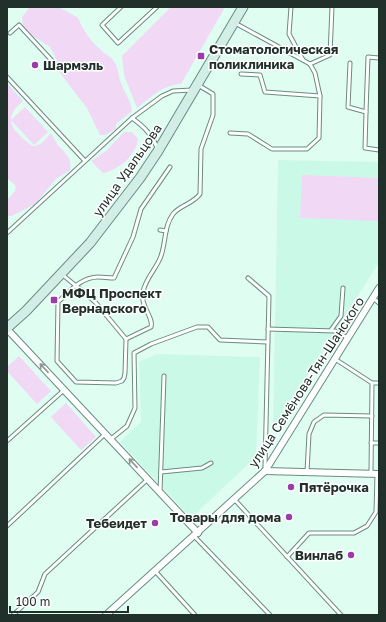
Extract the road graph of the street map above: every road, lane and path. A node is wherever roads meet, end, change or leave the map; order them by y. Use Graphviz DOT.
graph roads {
  1 [pos="122,7"];
  2 [pos="157,7"];
  3 [pos="243,7"];
  4 [pos="291,7"];
  5 [pos="332,7"];
  6 [pos="234,22"];
  7 [pos="10,33"];
  8 [pos="379,58"];
  9 [pos="303,61"];
  10 [pos="350,63"];
  11 [pos="310,64"];
  12 [pos="56,65"];
  13 [pos="242,74"];
  14 [pos="7,77"];
  15 [pos="195,87"];
  16 [pos="320,96"];
  17 [pos="366,112"];
  18 [pos="132,118"];
  19 [pos="230,133"];
  20 [pos="379,150"];
  21 [pos="158,151"];
  22 [pos="85,161"];
  23 [pos="170,167"];
  24 [pos="135,228"];
  25 [pos="142,229"];
  26 [pos="160,230"];
  27 [pos="166,231"];
  28 [pos="7,232"];
  29 [pos="61,273"];
  30 [pos="248,278"];
  31 [pos="75,286"];
  32 [pos="343,288"];
  33 [pos="379,288"];
  34 [pos="373,298"];
  35 [pos="379,303"];
  36 [pos="268,328"];
  37 [pos="7,329"];
  38 [pos="331,330"];
  39 [pos="348,338"];
  40 [pos="126,339"];
  41 [pos="268,342"];
  42 [pos="335,359"];
  43 [pos="164,376"];
  44 [pos="372,383"];
  45 [pos="379,383"];
  46 [pos="64,390"];
  47 [pos="372,416"];
  48 [pos="106,434"];
  49 [pos="111,440"];
  50 [pos="7,441"];
  51 [pos="371,443"];
  52 [pos="379,444"];
  53 [pos="211,462"];
  54 [pos="265,471"];
  55 [pos="161,472"];
  56 [pos="307,472"];
  57 [pos="376,474"];
  58 [pos="148,479"];
  59 [pos="160,492"];
  60 [pos="234,499"];
  61 [pos="7,526"];
  62 [pos="196,534"];
  63 [pos="287,556"];
  64 [pos="155,571"];
  65 [pos="109,614"];
  66 [pos="13,615"];
  67 [pos="195,615"];
  68 [pos="270,615"];
  69 [pos="341,615"];
  1 -- 2 [label="lane"];
  3 -- 6 [label="street, улица Удальцова"];
  4 -- 9 [label="lane"];
  5 -- 11 [label="lane"];
  6 -- 9 [label="lane"];
  6 -- 15 [label="street, улица Удальцова"];
  7 -- 12 [label="lane"];
  8 -- 17 [label="lane"];
  9 -- 11 [label="lane"];
  10 -- 17 [label="lane"];
  11 -- 16 [label="lane"];
  13 -- 16 [label="lane"];
  14 -- 22 [label="lane"];
  15 -- 18 [label="lane"];
  15 -- 21 [label="street, улица Удальцова"];
  15 -- 27 [label="lane"];
  16 -- 19 [label="lane"];
  17 -- 20 [label="lane"];
  18 -- 21 [label="lane"];
  18 -- 22 [label="lane"];
  21 -- 29 [label="street, улица Удальцова"];
  22 -- 28 [label="lane"];
  23 -- 24 [label="lane"];
  24 -- 25 [label="lane"];
  24 -- 31 [label="lane"];
  26 -- 27 [label="lane"];
  27 -- 40 [label="lane"];
  29 -- 31 [label="lane"];
  29 -- 37 [label="street, улица Удальцова"];
  30 -- 36 [label="lane"];
  31 -- 40 [label="lane"];
  31 -- 40 [label="lane"];
  32 -- 38 [label="lane"];
  33 -- 34 [label="street, улица Семёнова-Тян-Шанского"];
  34 -- 35 [label="lane"];
  34 -- 39 [label="street, улица Семёнова-Тян-Шанского"];
  36 -- 38 [label="lane"];
  36 -- 41 [label="lane"];
  46 -- 37 [label="street, one-way"];
  38 -- 39 [label="lane"];
  39 -- 42 [label="street, улица Семёнова-Тян-Шанского"];
  41 -- 49 [label="lane"];
  41 -- 54 [label="lane"];
  42 -- 44 [label="lane"];
  42 -- 54 [label="street, улица Семёнова-Тян-Шанского"];
  43 -- 55 [label="lane"];
  44 -- 45 [label="lane"];
  44 -- 47 [label="lane"];
  46 -- 48 [label="street"];
  46 -- 50 [label="lane"];
  47 -- 51 [label="lane"];
  47 -- 56 [label="lane"];
  48 -- 49 [label="street"];
  48 -- 61 [label="lane"];
  58 -- 49 [label="street, one-way"];
  51 -- 52 [label="lane"];
  51 -- 57 [label="lane"];
  53 -- 55 [label="lane"];
  54 -- 56 [label="street"];
  54 -- 60 [label="street, улица Семёнова-Тян-Шанского"];
  55 -- 59 [label="lane"];
  56 -- 57 [label="street"];
  57 -- 63 [label="lane"];
  58 -- 59 [label="street"];
  58 -- 66 [label="lane"];
  59 -- 62 [label="street"];
  60 -- 62 [label="street, улица Семёнова-Тян-Шанского"];
  60 -- 63 [label="lane"];
  62 -- 64 [label="street, улица Семёнова-Тян-Шанского"];
  62 -- 68 [label="lane"];
  63 -- 69 [label="lane"];
  64 -- 65 [label="street, улица Семёнова-Тян-Шанского"];
  64 -- 67 [label="lane"];
}
